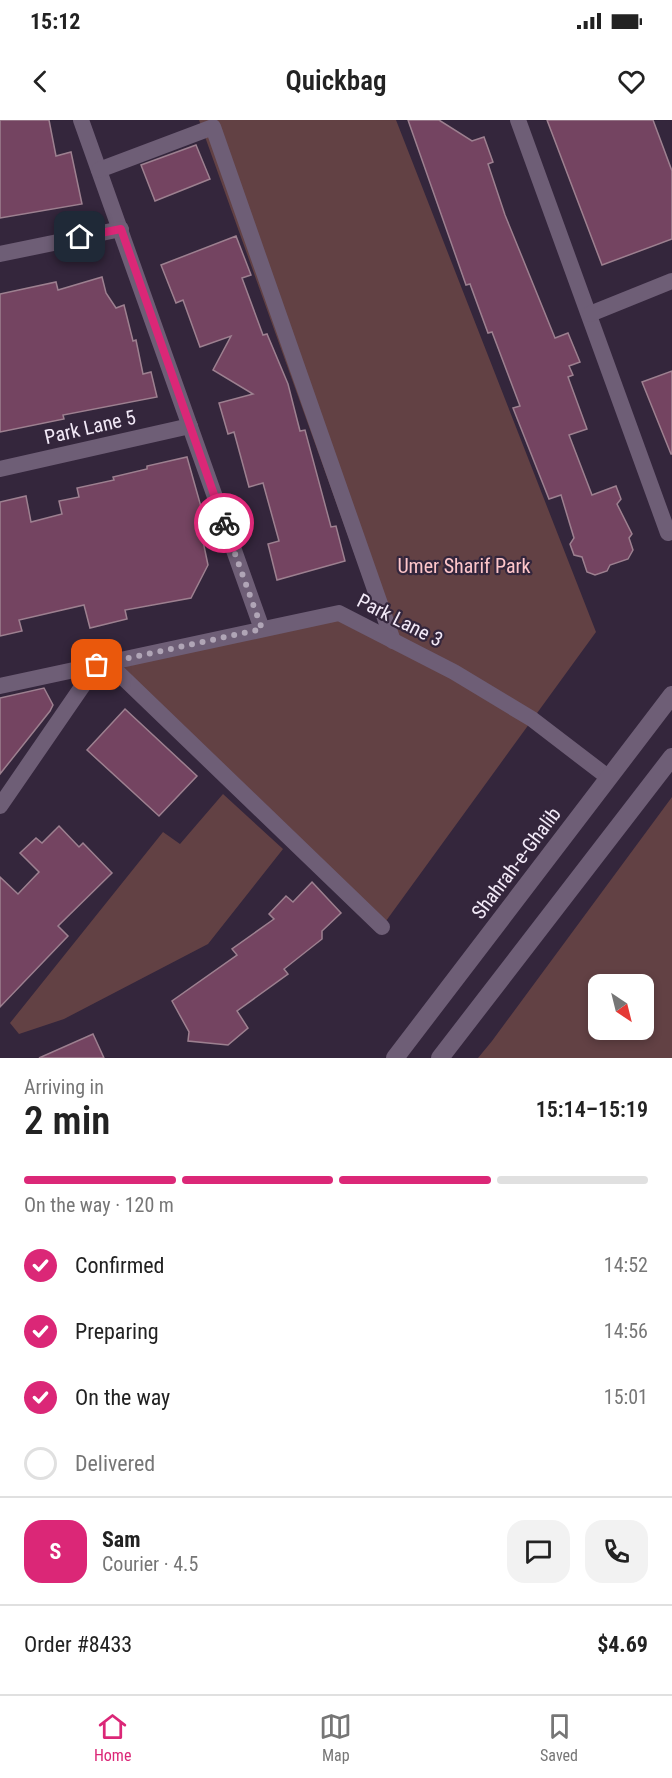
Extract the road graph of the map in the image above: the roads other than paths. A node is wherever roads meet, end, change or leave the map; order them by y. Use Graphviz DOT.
graph roads {
  1 [pos="81,120"];
  2 [pos="518,120"];
  3 [pos="99,170"];
  4 [pos="121,229"];
  5 [pos="0,254"];
  6 [pos="672,281"];
  7 [pos="590,314"];
  8 [pos="190,426"];
  9 [pos="0,469"];
  10 [pos="668,533"];
  11 [pos="262,629"];
  12 [pos="393,641"];
  13 [pos="103,664"];
  14 [pos="0,686"];
  15 [pos="672,695"];
  16 [pos="672,757"];
  17 [pos="609,778"];
  18 [pos="0,806"];
  19 [pos="382,927"];
  20 [pos="395,1058"];
  21 [pos="440,1058"];
  1 -- 3 [label="street"];
  2 -- 7 [label="street"];
  3 -- 4 [label="street"];
  3 -- 12 [label="street"];
  4 -- 5 [label="street"];
  4 -- 8 [label="street"];
  6 -- 7 [label="street"];
  7 -- 10 [label="street"];
  8 -- 9 [label="street, Park Lane 5"];
  8 -- 11 [label="street"];
  11 -- 12 [label="street, Park Lane 3"];
  11 -- 13 [label="street, Park Lane 3"];
  12 -- 17 [label="street, Park Lane 3"];
  13 -- 14 [label="street, Park Lane 3"];
  13 -- 18 [label="street"];
  13 -- 19 [label="street"];
  15 -- 17 [label="main road, Shahrah-e-Ghalib"];
  16 -- 21 [label="main road"];
  17 -- 20 [label="main road, Shahrah-e-Ghalib"];
}
